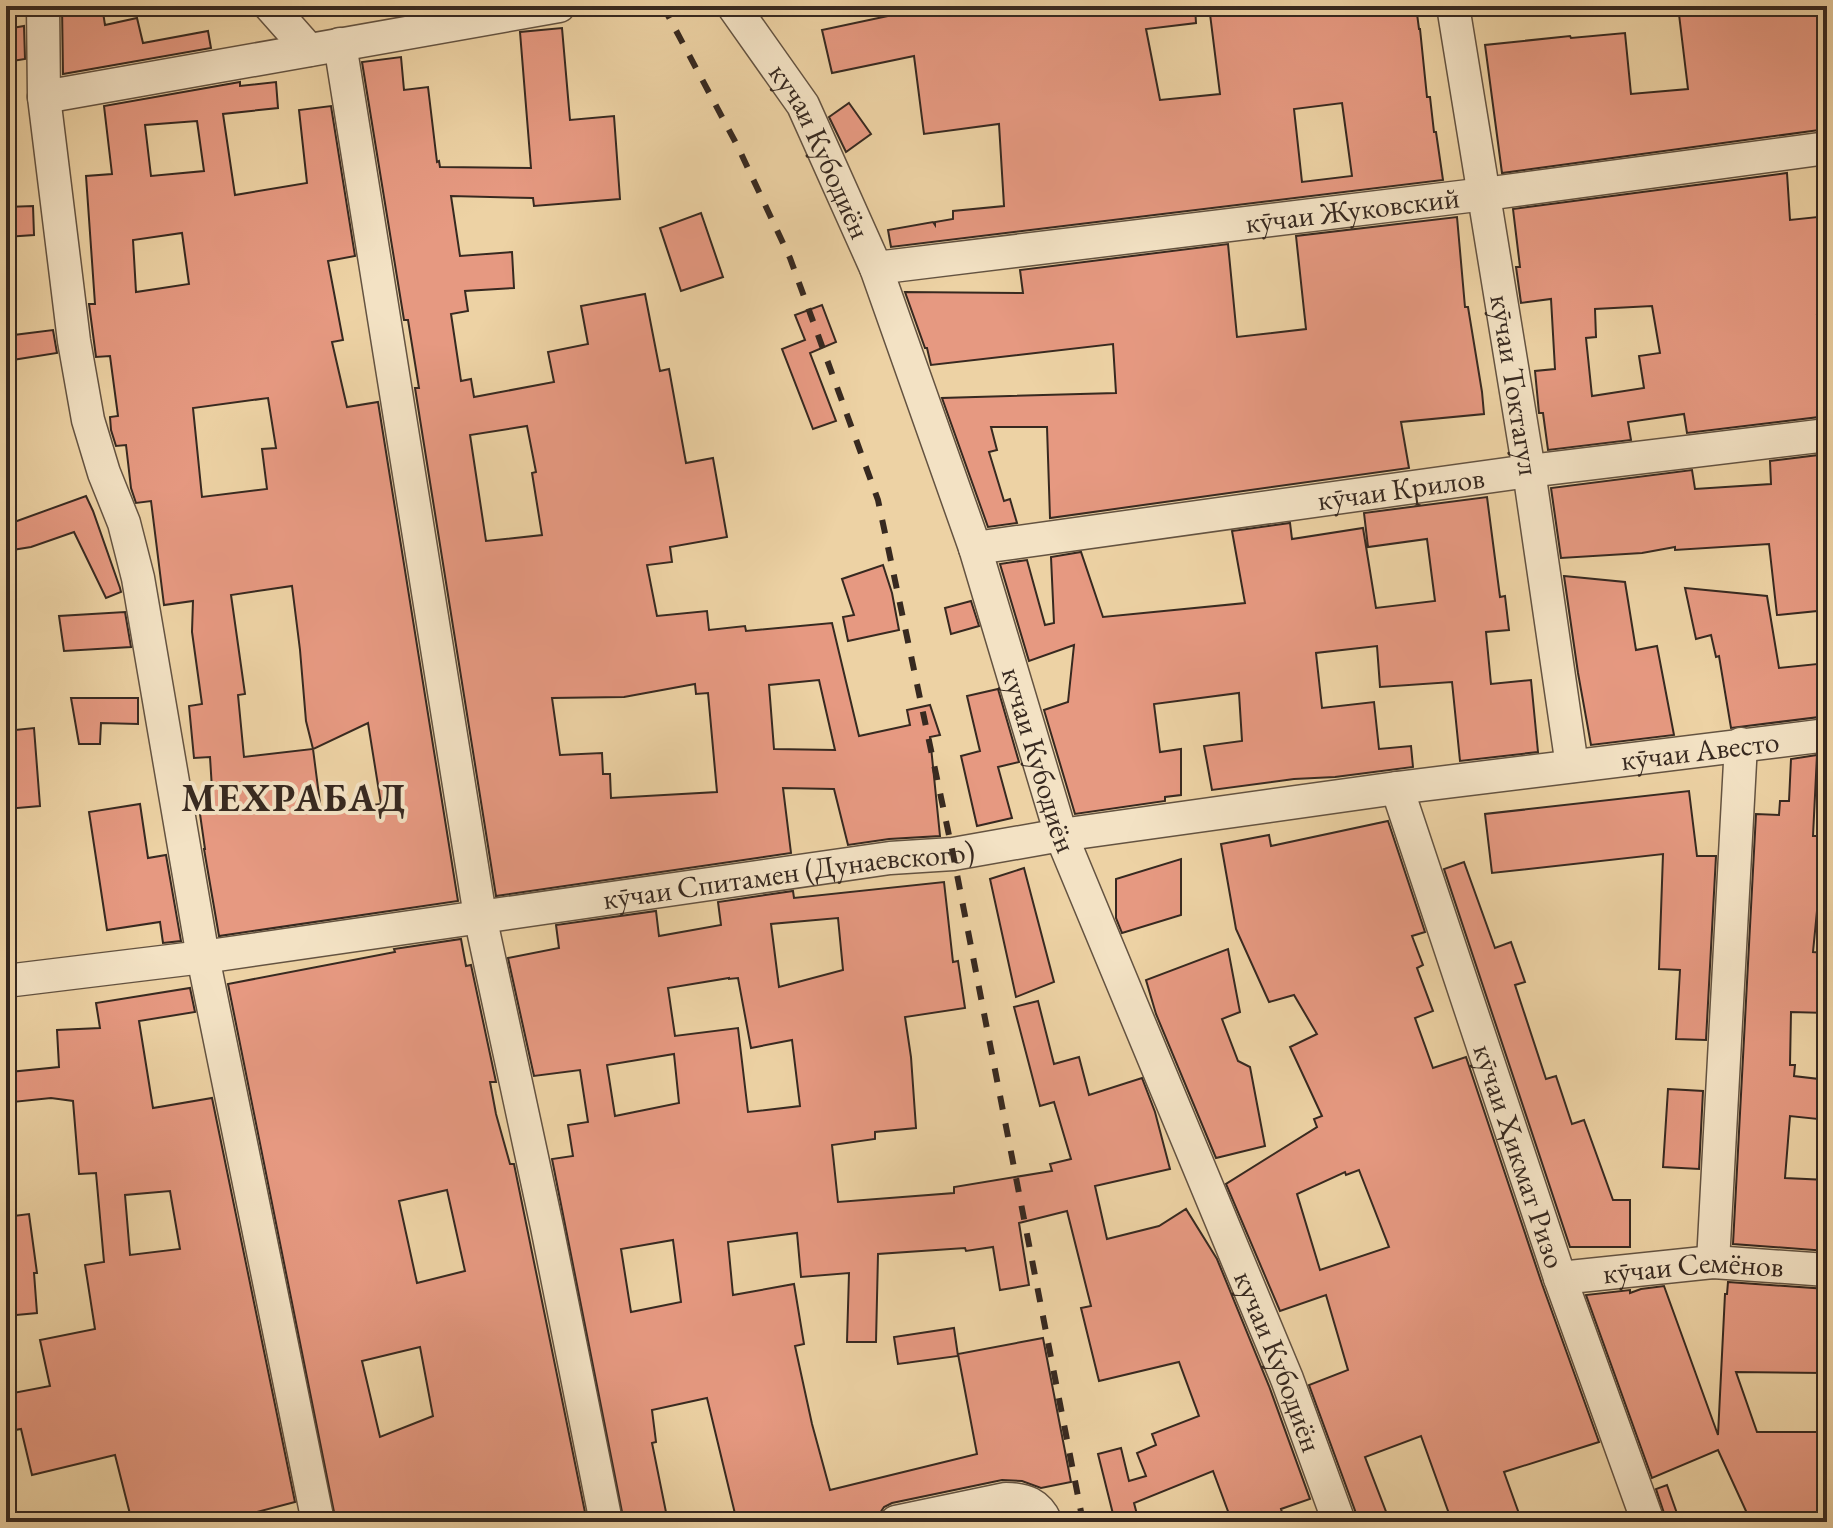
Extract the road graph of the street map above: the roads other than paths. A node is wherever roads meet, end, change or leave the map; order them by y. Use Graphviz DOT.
graph roads {
  1 [pos="43,6"];
  2 [pos="270,6"];
  3 [pos="559,6"];
  4 [pos="733,6"];
  5 [pos="1453,6"];
  6 [pos="324,47"];
  7 [pos="44,97"];
  8 [pos="1827,148"];
  9 [pos="1485,194"];
  10 [pos="876,268"];
  11 [pos="1827,435"];
  12 [pos="1529,471"];
  13 [pos="975,548"];
  14 [pos="1827,735"];
  15 [pos="1741,744"];
  16 [pos="1572,766"];
  17 [pos="1397,788"];
  18 [pos="1061,835"];
  19 [pos="480,916"];
  20 [pos="203,957"];
  21 [pos="6,981"];
  22 [pos="1713,1262"];
  23 [pos="1827,1270"];
  24 [pos="1560,1278"];
  25 [pos="318,1522"];
  26 [pos="606,1522"];
  27 [pos="896,1522"];
  28 [pos="1046,1522"];
  29 [pos="1339,1522"];
  30 [pos="1648,1522"];
  1 -- 7 [label="street"];
  2 -- 6 [label="street"];
  3 -- 6 [label="street"];
  4 -- 10 [label="street, кучаи Кубодиён"];
  5 -- 9 [label="street, кӯчаи Токтагул"];
  6 -- 7 [label="street"];
  6 -- 19 [label="street"];
  7 -- 20 [label="street"];
  8 -- 9 [label="street, кӯчаи Жуковский"];
  9 -- 10 [label="street, кӯчаи Жуковский"];
  9 -- 12 [label="street, кӯчаи Токтагул"];
  10 -- 13 [label="street, кучаи Кубодиён"];
  11 -- 12 [label="street, кӯчаи Крилов"];
  12 -- 13 [label="street, кӯчаи Крилов"];
  12 -- 16 [label="street, кӯчаи Токтагул"];
  13 -- 18 [label="street, кучаи Кубодиён"];
  14 -- 15 [label="street, кӯчаи Авесто"];
  15 -- 16 [label="street, кӯчаи Авесто"];
  15 -- 22 [label="street"];
  16 -- 17 [label="street, кӯчаи Спитамен (Дунаевского)"];
  17 -- 18 [label="street, кӯчаи Спитамен (Дунаевского)"];
  17 -- 24 [label="street, кӯчаи Ҳикмат Ризо"];
  18 -- 19 [label="street, кӯчаи Спитамен (Дунаевского)"];
  18 -- 29 [label="street, кучаи Кубодиён"];
  19 -- 20 [label="street, кӯчаи Спитамен (Дунаевского)"];
  19 -- 26 [label="street"];
  20 -- 21 [label="street, кӯчаи Спитамен (Дунаевского)"];
  20 -- 25 [label="street"];
  22 -- 23 [label="street, кӯчаи Семёнов"];
  22 -- 24 [label="street, кӯчаи Семёнов"];
  24 -- 30 [label="street, кӯчаи Ҳикмат Ризо"];
  27 -- 28 [label="street"];
}
